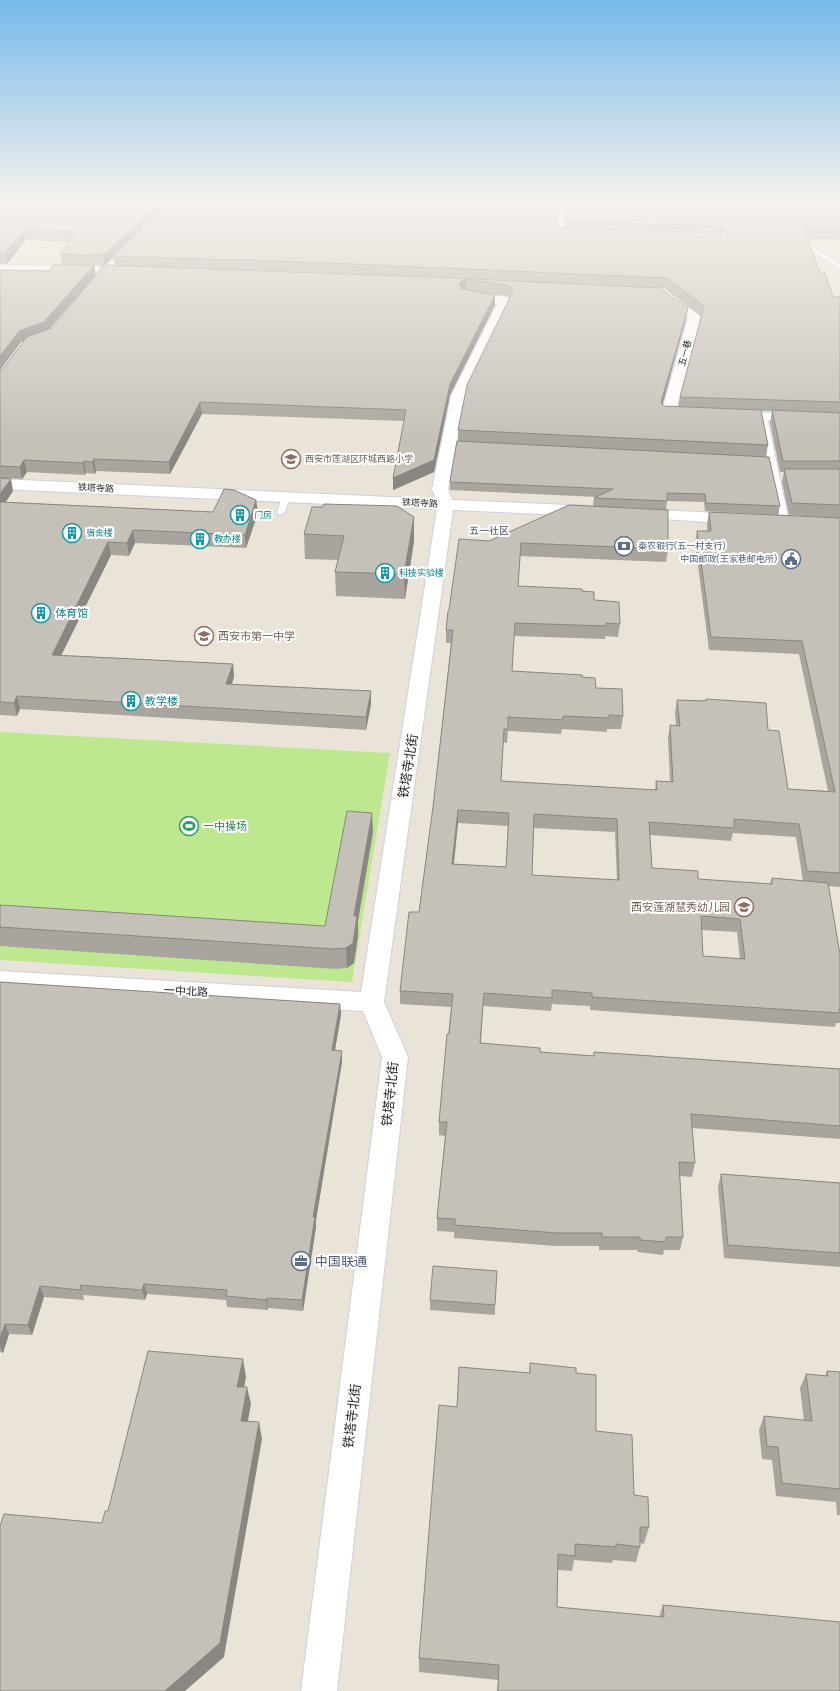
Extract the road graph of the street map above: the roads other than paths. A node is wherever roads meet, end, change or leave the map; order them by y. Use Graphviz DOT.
graph roads {
  1 [pos="471,284"];
  2 [pos="653,292"];
  3 [pos="700,415"];
  4 [pos="724,416"];
  5 [pos="763,417"];
  6 [pos="840,419"];
  7 [pos="0,484"];
  8 [pos="446,504"];
  9 [pos="778,521"];
  10 [pos="0,980"];
  11 [pos="372,1002"];
  12 [pos="319,1691"];
  1 -- 8 [label="street"];
  2 -- 3 [label="street, 五一巷"];
  4 -- 5 [label="street"];
  5 -- 6 [label="street"];
  5 -- 9 [label="lane"];
  7 -- 8 [label="street, 铁塔寺路"];
  8 -- 9 [label="street, 铁塔寺路"];
  8 -- 11 [label="street, 铁塔寺北街"];
  10 -- 11 [label="street, 一中北路"];
  11 -- 12 [label="street, 铁塔寺北街"];
}
